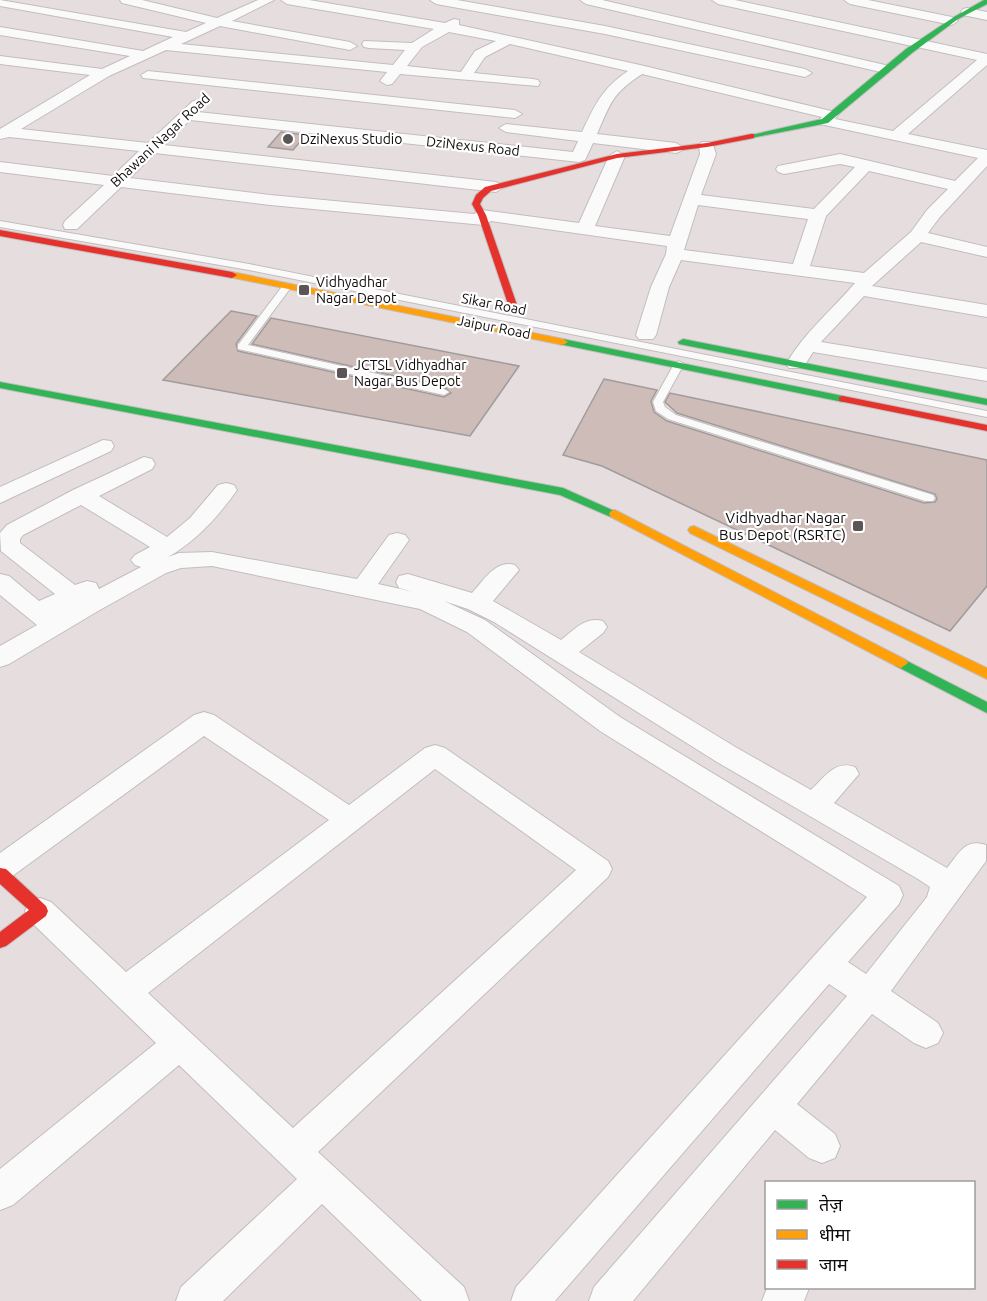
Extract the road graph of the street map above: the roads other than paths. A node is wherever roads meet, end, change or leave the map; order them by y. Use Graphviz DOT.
graph roads {
  1 [pos="126,0"];
  2 [pos="243,0"];
  3 [pos="287,0"];
  4 [pos="436,0"];
  5 [pos="497,0"];
  6 [pos="586,0"];
  7 [pos="652,0"];
  8 [pos="718,0"];
  9 [pos="850,0"];
  10 [pos="987,1"];
  11 [pos="0,2"];
  12 [pos="264,2"];
  13 [pos="483,8"];
  14 [pos="635,10"];
  15 [pos="967,12"];
  16 [pos="987,16"];
  17 [pos="952,21"];
  18 [pos="218,22"];
  19 [pos="447,27"];
  20 [pos="605,30"];
  21 [pos="0,31"];
  22 [pos="187,36"];
  23 [pos="508,40"];
  24 [pos="920,43"];
  25 [pos="369,44"];
  26 [pos="165,46"];
  27 [pos="350,46"];
  28 [pos="416,47"];
  29 [pos="568,53"];
  30 [pos="146,55"];
  31 [pos="248,56"];
  32 [pos="987,58"];
  33 [pos="0,60"];
  34 [pos="640,69"];
  35 [pos="885,69"];
  36 [pos="396,70"];
  37 [pos="104,73"];
  38 [pos="148,75"];
  39 [pos="464,77"];
  40 [pos="220,83"];
  41 [pos="524,99"];
  42 [pos="371,100"];
  43 [pos="772,102"];
  44 [pos="188,115"];
  45 [pos="828,118"];
  46 [pos="506,128"];
  47 [pos="343,132"];
  48 [pos="3,134"];
  49 [pos="588,137"];
  50 [pos="895,137"];
  51 [pos="707,145"];
  52 [pos="150,148"];
  53 [pos="494,148"];
  54 [pos="676,148"];
  55 [pos="617,156"];
  56 [pos="987,156"];
  57 [pos="578,162"];
  58 [pos="866,165"];
  59 [pos="316,166"];
  60 [pos="0,167"];
  61 [pos="784,169"];
  62 [pos="116,181"];
  63 [pos="496,187"];
  64 [pos="959,187"];
  65 [pos="692,199"];
  66 [pos="0,215"];
  67 [pos="818,215"];
  68 [pos="483,218"];
  69 [pos="0,224"];
  70 [pos="71,225"];
  71 [pos="585,228"];
  72 [pos="0,233"];
  73 [pos="917,236"];
  74 [pos="675,248"];
  75 [pos="987,252"];
  76 [pos="800,270"];
  77 [pos="864,284"];
  78 [pos="287,286"];
  79 [pos="513,308"];
  80 [pos="987,311"];
  81 [pos="646,335"];
  82 [pos="807,345"];
  83 [pos="679,364"];
  84 [pos="796,364"];
  85 [pos="987,375"];
  86 [pos="0,385"];
  87 [pos="444,392"];
  88 [pos="987,402"];
  89 [pos="987,414"];
  90 [pos="987,428"];
  91 [pos="103,446"];
  92 [pos="144,464"];
  93 [pos="226,490"];
  94 [pos="81,495"];
  95 [pos="0,496"];
  96 [pos="929,498"];
  97 [pos="687,527"];
  98 [pos="397,540"];
  99 [pos="168,548"];
  100 [pos="293,556"];
  101 [pos="507,570"];
  102 [pos="368,580"];
  103 [pos="0,582"];
  104 [pos="73,596"];
  105 [pos="477,603"];
  106 [pos="45,619"];
  107 [pos="594,627"];
  108 [pos="562,652"];
  109 [pos="0,658"];
  110 [pos="987,674"];
  111 [pos="987,708"];
  112 [pos="685,729"];
  113 [pos="659,754"];
  114 [pos="845,774"];
  115 [pos="813,806"];
  116 [pos="350,820"];
  117 [pos="976,854"];
  118 [pos="0,868"];
  119 [pos="0,874"];
  120 [pos="944,894"];
  121 [pos="40,911"];
  122 [pos="0,941"];
  123 [pos="827,965"];
  124 [pos="125,992"];
  125 [pos="869,994"];
  126 [pos="926,1034"];
  127 [pos="180,1044"];
  128 [pos="773,1107"];
  129 [pos="822,1146"];
  130 [pos="293,1152"];
  131 [pos="322,1180"];
  132 [pos="0,1192"];
  133 [pos="195,1301"];
  134 [pos="450,1301"];
  135 [pos="530,1301"];
  136 [pos="608,1301"];
  1 -- 18 [label="street"];
  2 -- 12 [label="street"];
  3 -- 19 [label="street"];
  4 -- 13 [label="street"];
  5 -- 13 [label="street"];
  6 -- 14 [label="street"];
  7 -- 14 [label="street"];
  8 -- 24 [label="street"];
  9 -- 17 [label="street"];
  10 -- 15 [label="street"];
  11 -- 22 [label="street"];
  12 -- 18 [label="street"];
  13 -- 19 [label="street"];
  13 -- 20 [label="street"];
  14 -- 20 [label="street"];
  14 -- 35 [label="street"];
  15 -- 16 [label="street"];
  15 -- 17 [label="street"];
  17 -- 24 [label="street"];
  18 -- 22 [label="street"];
  18 -- 27 [label="street"];
  19 -- 23 [label="street"];
  19 -- 28 [label="street"];
  20 -- 29 [label="street"];
  20 -- 43 [label="street"];
  21 -- 30 [label="street"];
  22 -- 26 [label="street"];
  23 -- 29 [label="street"];
  23 -- 39 [label="street"];
  24 -- 32 [label="street"];
  24 -- 35 [label="street"];
  25 -- 28 [label="street"];
  26 -- 30 [label="street"];
  26 -- 31 [label="street"];
  28 -- 36 [label="street"];
  29 -- 34 [label="street"];
  29 -- 41 [label="street"];
  30 -- 37 [label="street"];
  31 -- 36 [label="street"];
  31 -- 40 [label="street, Bhawani Nagar Road"];
  32 -- 50 [label="street"];
  33 -- 37 [label="street"];
  34 -- 43 [label="street"];
  34 -- 49 [label="street"];
  35 -- 45 [label="street"];
  36 -- 39 [label="street"];
  36 -- 42 [label="street"];
  37 -- 48 [label="street"];
  38 -- 40 [label="street"];
  39 -- 41 [label="street"];
  40 -- 42 [label="street"];
  40 -- 44 [label="street, Bhawani Nagar Road"];
  41 -- 42 [label="street"];
  41 -- 46 [label="street"];
  42 -- 47 [label="street"];
  43 -- 45 [label="street"];
  44 -- 47 [label="street, DziNexus Road"];
  44 -- 52 [label="street, Bhawani Nagar Road"];
  45 -- 50 [label="street"];
  45 -- 51 [label="street"];
  46 -- 49 [label="street"];
  46 -- 53 [label="street"];
  47 -- 53 [label="street, DziNexus Road"];
  47 -- 59 [label="street"];
  48 -- 52 [label="street"];
  49 -- 54 [label="street"];
  49 -- 57 [label="street"];
  50 -- 56 [label="street"];
  51 -- 54 [label="street"];
  51 -- 65 [label="street"];
  52 -- 59 [label="street"];
  52 -- 62 [label="street, Bhawani Nagar Road"];
  53 -- 57 [label="street, DziNexus Road"];
  54 -- 55 [label="street"];
  55 -- 57 [label="street"];
  55 -- 71 [label="street"];
  56 -- 64 [label="street"];
  57 -- 63 [label="street"];
  58 -- 61 [label="street"];
  58 -- 64 [label="street"];
  58 -- 67 [label="street"];
  59 -- 63 [label="street"];
  60 -- 62 [label="street"];
  62 -- 68 [label="street"];
  62 -- 70 [label="street, Bhawani Nagar Road"];
  63 -- 68 [label="street"];
  64 -- 73 [label="street"];
  65 -- 67 [label="street"];
  65 -- 74 [label="street"];
  66 -- 70 [label="street, Sikar Road"];
  67 -- 76 [label="street"];
  68 -- 71 [label="street"];
  68 -- 79 [label="street"];
  69 -- 89 [label="lane"];
  70 -- 79 [label="street, Sikar Road"];
  71 -- 74 [label="street"];
  72 -- 78 [label="street, Jaipur Road"];
  73 -- 75 [label="street"];
  73 -- 77 [label="street"];
  74 -- 76 [label="street"];
  74 -- 81 [label="street"];
  76 -- 77 [label="street"];
  77 -- 80 [label="street"];
  77 -- 82 [label="street"];
  78 -- 83 [label="street, Jaipur Road"];
  78 -- 87 [label="lane"];
  79 -- 81 [label="street, Sikar Road"];
  81 -- 84 [label="street, Sikar Road"];
  82 -- 84 [label="street"];
  82 -- 85 [label="street"];
  83 -- 90 [label="street, Jaipur Road"];
  83 -- 96 [label="lane"];
  84 -- 88 [label="street, Sikar Road"];
  86 -- 111 [label="street"];
  91 -- 95 [label="street"];
  92 -- 94 [label="street"];
  93 -- 99 [label="street"];
  94 -- 99 [label="street"];
  94 -- 104 [label="street"];
  97 -- 110 [label="street"];
  98 -- 102 [label="street"];
  99 -- 104 [label="street"];
  100 -- 102 [label="street"];
  101 -- 105 [label="street"];
  102 -- 105 [label="street"];
  102 -- 106 [label="street"];
  102 -- 113 [label="street"];
  103 -- 106 [label="street"];
  104 -- 106 [label="street"];
  105 -- 108 [label="street"];
  106 -- 109 [label="street"];
  107 -- 108 [label="street"];
  108 -- 112 [label="street"];
  112 -- 113 [label="street"];
  112 -- 115 [label="street"];
  113 -- 123 [label="street"];
  114 -- 115 [label="street"];
  115 -- 120 [label="street"];
  116 -- 118 [label="street"];
  116 -- 124 [label="street"];
  116 -- 130 [label="street"];
  117 -- 120 [label="street"];
  119 -- 121 [label="street"];
  120 -- 125 [label="street"];
  121 -- 122 [label="street"];
  121 -- 124 [label="street"];
  123 -- 125 [label="street"];
  123 -- 135 [label="street"];
  124 -- 127 [label="street"];
  125 -- 126 [label="street"];
  125 -- 128 [label="street"];
  127 -- 130 [label="street"];
  127 -- 132 [label="street"];
  128 -- 129 [label="street"];
  128 -- 136 [label="street"];
  130 -- 131 [label="street"];
  131 -- 133 [label="street"];
  131 -- 134 [label="street"];
}
